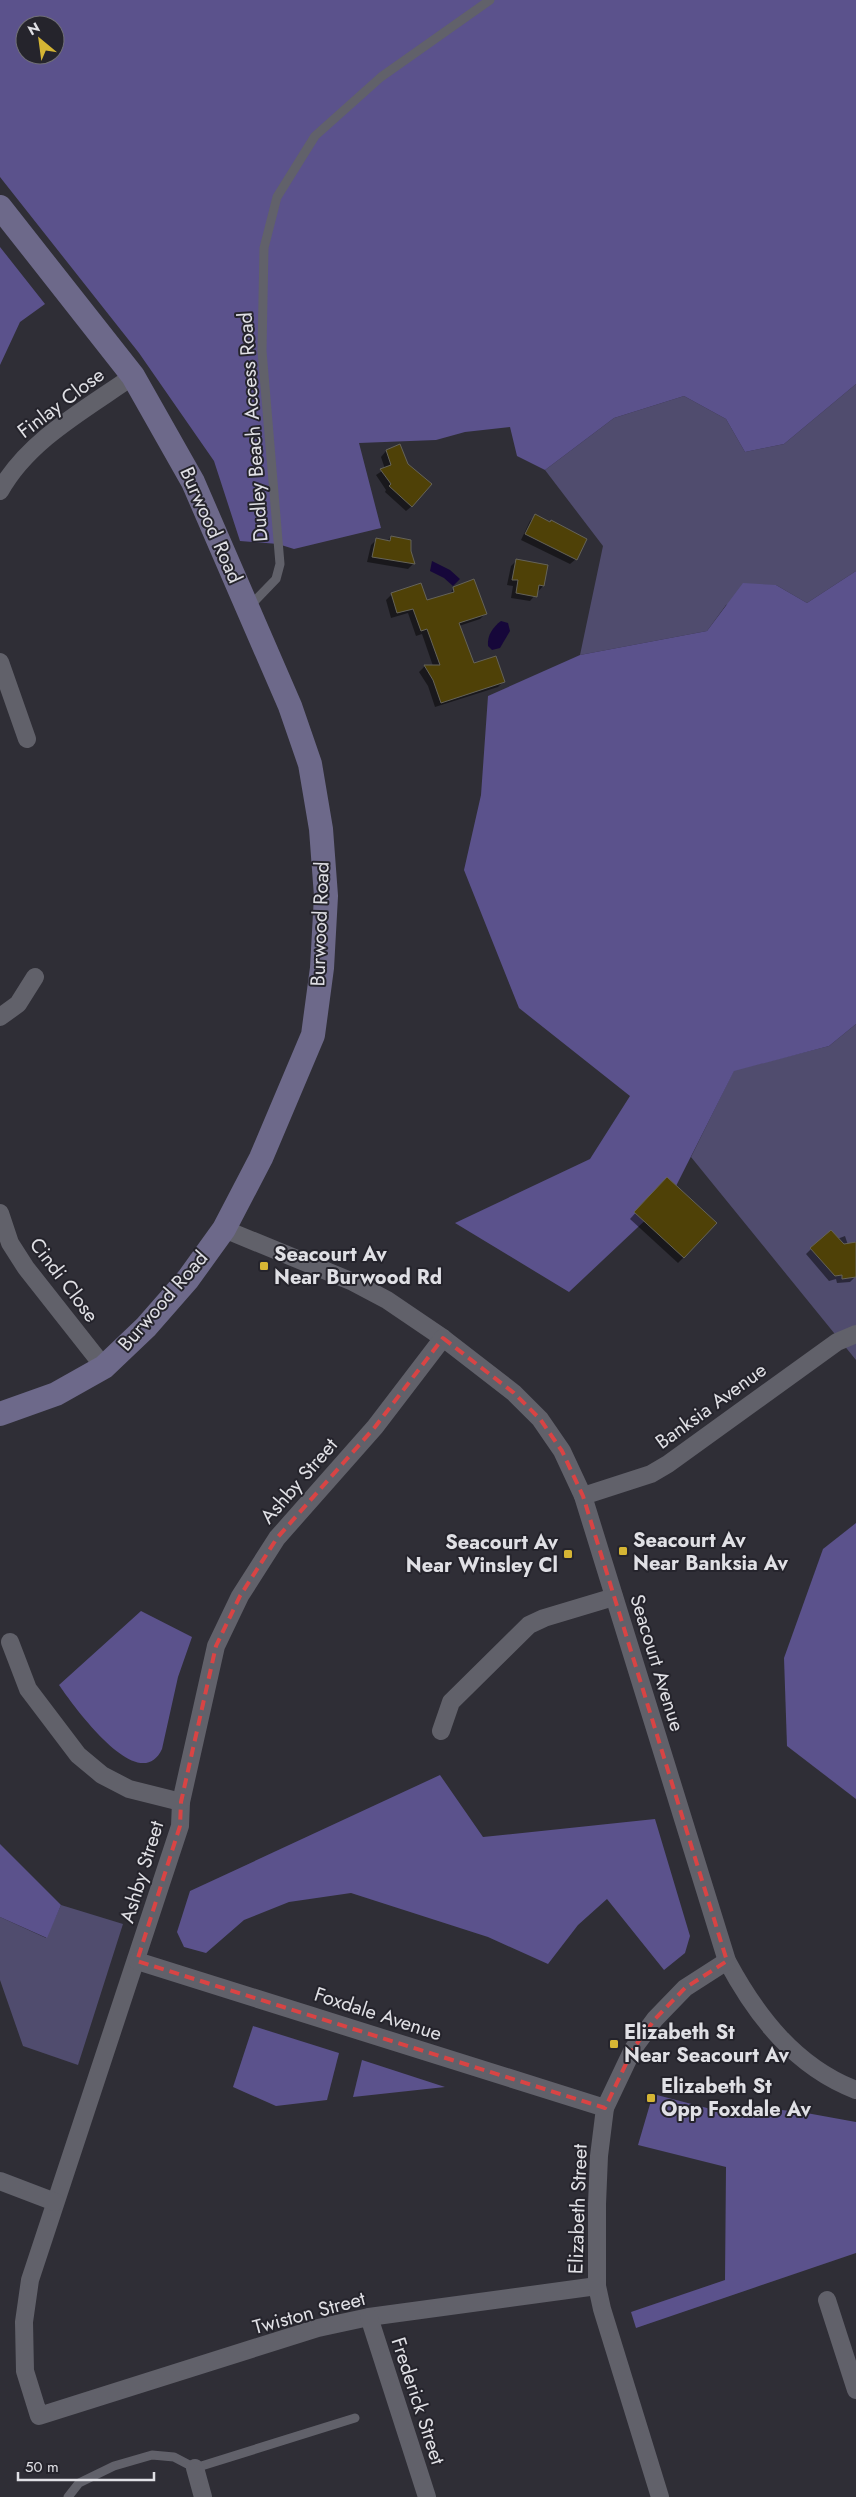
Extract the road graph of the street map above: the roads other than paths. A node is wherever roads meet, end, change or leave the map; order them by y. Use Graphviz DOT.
graph roads {
  1 [pos="490,0"];
  2 [pos="0,208"];
  3 [pos="133,376"];
  4 [pos="0,491"];
  5 [pos="248,608"];
  6 [pos="0,662"];
  7 [pos="27,740"];
  8 [pos="35,977"];
  9 [pos="0,1017"];
  10 [pos="0,1213"];
  11 [pos="224,1229"];
  12 [pos="856,1334"];
  13 [pos="443,1338"];
  14 [pos="104,1367"];
  15 [pos="0,1414"];
  16 [pos="583,1496"];
  17 [pos="614,1597"];
  18 [pos="10,1642"];
  19 [pos="441,1731"];
  20 [pos="181,1802"];
  21 [pos="138,1961"];
  22 [pos="728,1961"];
  23 [pos="856,2090"];
  24 [pos="605,2108"];
  25 [pos="0,2181"];
  26 [pos="56,2202"];
  27 [pos="597,2286"];
  28 [pos="827,2300"];
  29 [pos="369,2317"];
  30 [pos="856,2390"];
  31 [pos="39,2416"];
  32 [pos="355,2418"];
  33 [pos="194,2468"];
  34 [pos="68,2497"];
  35 [pos="203,2497"];
  36 [pos="427,2497"];
  37 [pos="660,2497"];
  1 -- 5 [label="lane, Dudley Beach Access Road"];
  2 -- 3 [label="main road, Burwood Road"];
  3 -- 4 [label="street, Finlay Close"];
  3 -- 5 [label="main road, Burwood Road"];
  5 -- 11 [label="main road, Burwood Road"];
  6 -- 7 [label="street"];
  8 -- 9 [label="street"];
  10 -- 14 [label="street, Cindi Close"];
  11 -- 13 [label="street, Seacourt Avenue"];
  11 -- 14 [label="main road, Burwood Road"];
  12 -- 16 [label="street, Banksia Avenue"];
  13 -- 16 [label="street, Seacourt Avenue"];
  13 -- 20 [label="street, Ashby Street"];
  14 -- 15 [label="main road, Burwood Road"];
  16 -- 17 [label="street, Seacourt Avenue"];
  17 -- 19 [label="street"];
  17 -- 22 [label="street, Seacourt Avenue"];
  18 -- 20 [label="street"];
  20 -- 21 [label="street, Ashby Street"];
  21 -- 24 [label="street, Foxdale Avenue"];
  21 -- 26 [label="street, Ashby Street"];
  22 -- 23 [label="street, Seacourt Avenue"];
  22 -- 24 [label="street, Elizabeth Street"];
  24 -- 27 [label="street, Elizabeth Street"];
  25 -- 26 [label="street"];
  26 -- 31 [label="street, Ashby Street"];
  27 -- 29 [label="street, Twiston Street"];
  27 -- 37 [label="street, Elizabeth Street"];
  28 -- 30 [label="street"];
  29 -- 31 [label="street, Twiston Street"];
  29 -- 36 [label="street, Frederick Street"];
  32 -- 33 [label="lane"];
  33 -- 34 [label="lane"];
  33 -- 35 [label="street"];
}
